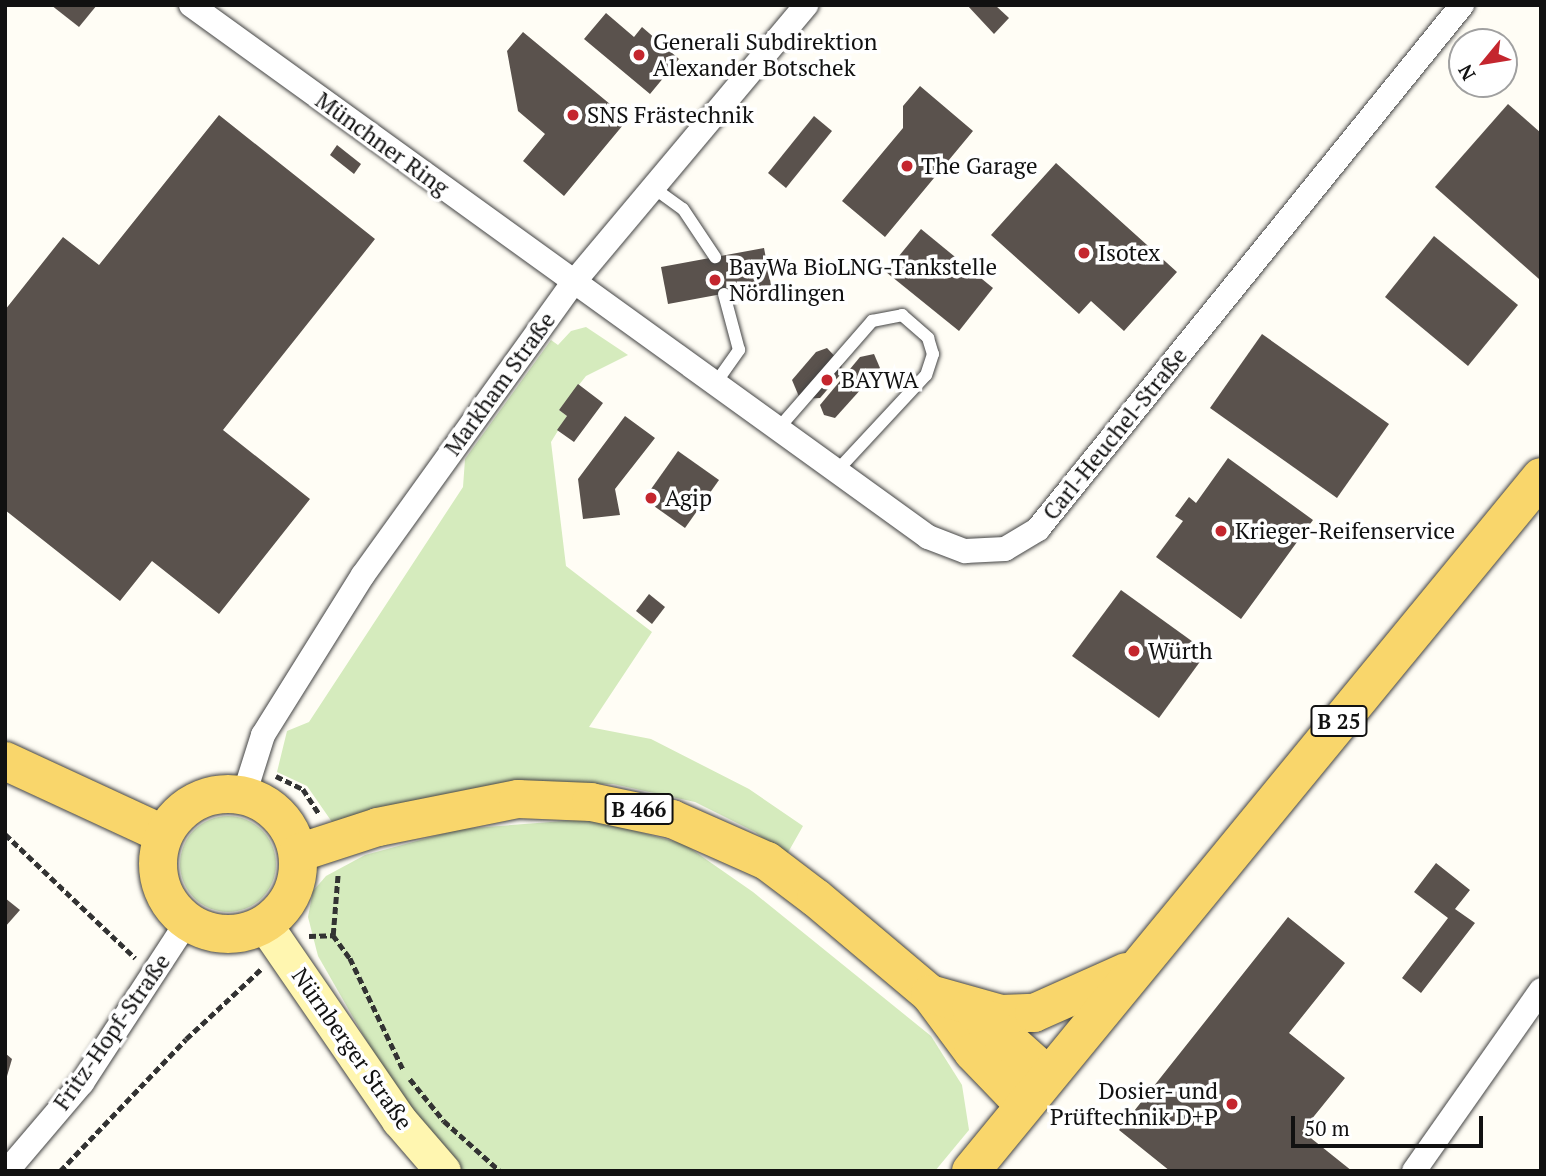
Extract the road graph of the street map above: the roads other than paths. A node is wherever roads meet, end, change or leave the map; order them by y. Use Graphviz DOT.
graph roads {
  1 [pos="191,5"];
  2 [pos="806,5"];
  3 [pos="1462,5"];
  4 [pos="651,186"];
  5 [pos="715,257"];
  6 [pos="573,283"];
  7 [pos="724,294"];
  8 [pos="715,384"];
  9 [pos="777,430"];
  10 [pos="836,472"];
  11 [pos="1541,477"];
  12 [pos="5,761"];
  13 [pos="244,795"];
  14 [pos="163,834"];
  15 [pos="298,853"];
  16 [pos="187,922"];
  17 [pos="274,938"];
  18 [pos="1137,966"];
  19 [pos="1541,990"];
  20 [pos="930,994"];
  21 [pos="971,1007"];
  22 [pos="1047,1075"];
  23 [pos="1024,1105"];
  24 [pos="7,1171"];
  25 [pos="443,1171"];
  26 [pos="971,1171"];
  27 [pos="1414,1171"];
  1 -- 6 [label="street, Münchner Ring"];
  2 -- 4 [label="street, Markham Straße"];
  3 -- 10 [label="street, Carl-Heuchel-Straße"];
  4 -- 5 [label="lane"];
  4 -- 6 [label="street, Markham Straße"];
  6 -- 8 [label="street, Carl-Heuchel-Straße"];
  6 -- 13 [label="street, Markham Straße"];
  7 -- 8 [label="lane"];
  8 -- 9 [label="street, Carl-Heuchel-Straße"];
  9 -- 10 [label="street, Carl-Heuchel-Straße"];
  9 -- 10 [label="lane"];
  11 -- 18 [label="main road, B 25"];
  12 -- 14 [label="main road"];
  13 -- 14 [label="main road"];
  13 -- 15 [label="main road"];
  14 -- 16 [label="main road"];
  15 -- 17 [label="main road"];
  15 -- 20 [label="main road, B 466"];
  16 -- 17 [label="main road"];
  16 -- 24 [label="street, Fritz-Hopf-Straße"];
  17 -- 25 [label="main road, Nürnberger Straße"];
  18 -- 21 [label="main road, B 466"];
  18 -- 22 [label="main road, B 25"];
  19 -- 27 [label="street"];
  20 -- 21 [label="main road, B 466"];
  20 -- 23 [label="main road, B 466"];
  21 -- 22 [label="main road, B 466"];
  22 -- 23 [label="main road, B 25"];
  23 -- 26 [label="main road, B 25"];
}
